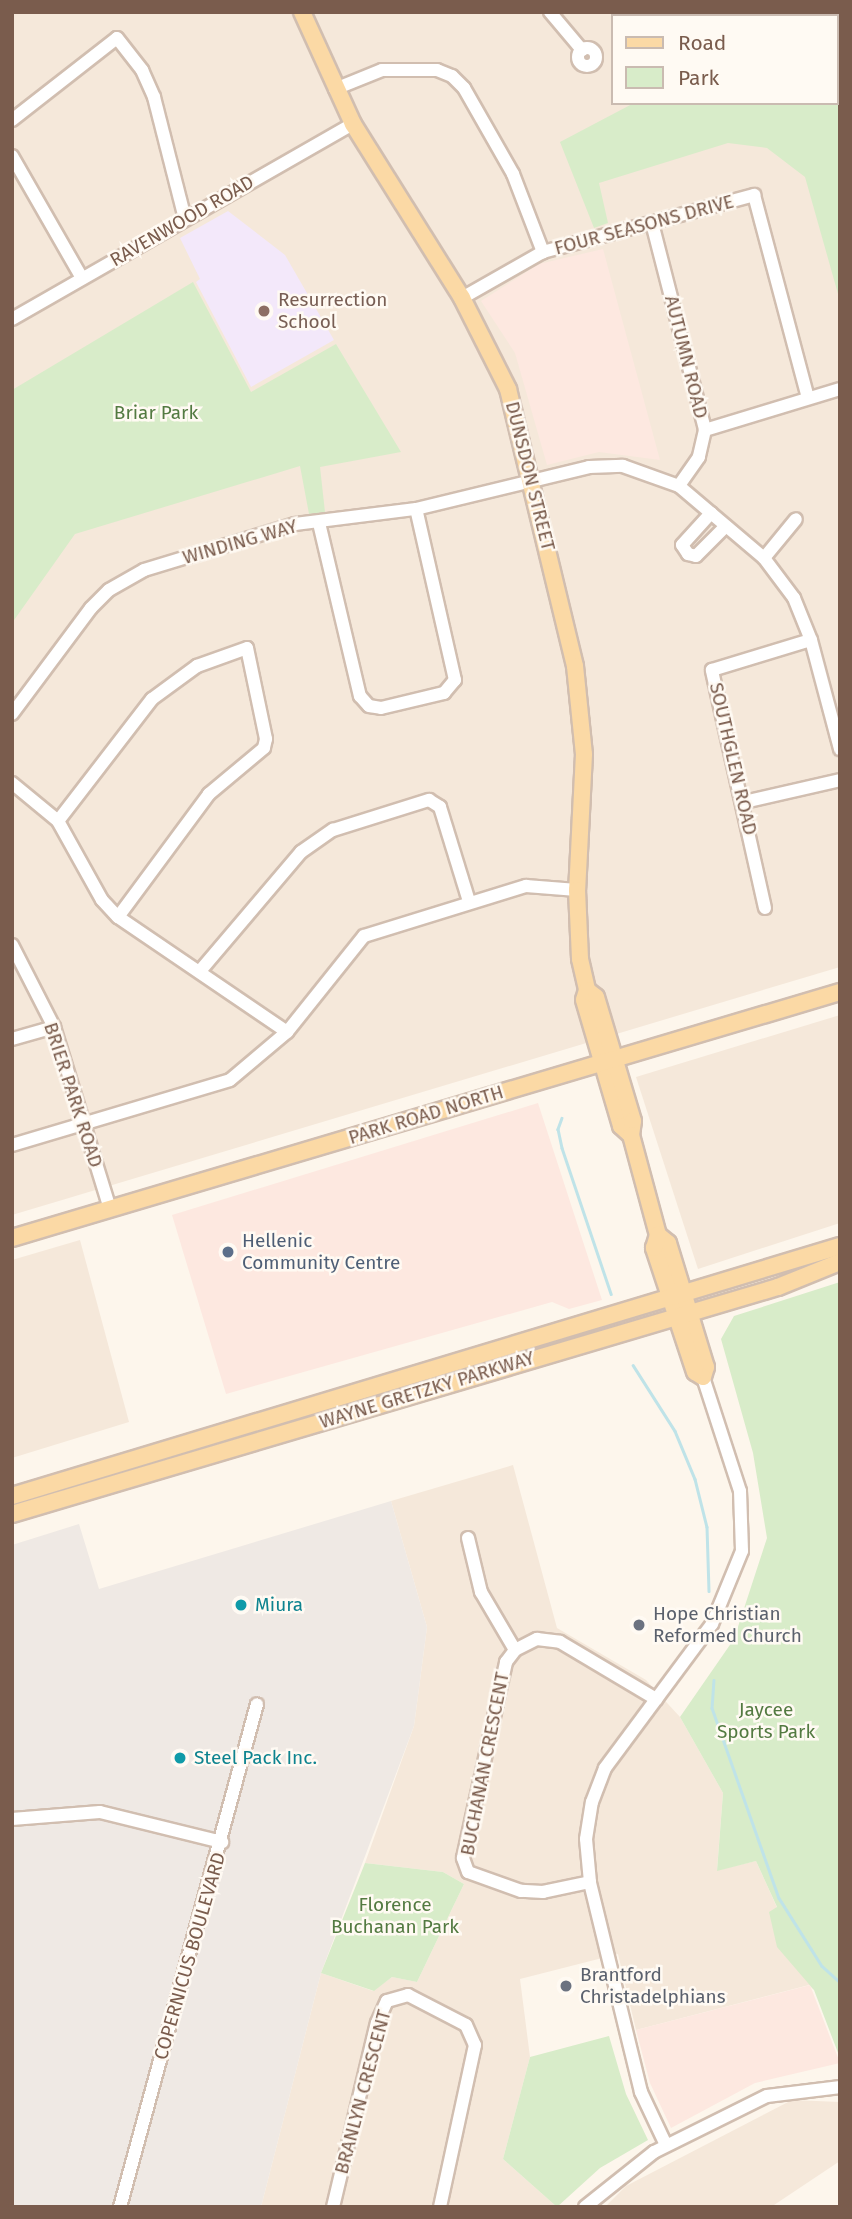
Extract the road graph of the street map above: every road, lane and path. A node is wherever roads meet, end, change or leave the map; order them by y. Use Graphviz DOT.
graph roads {
  1 [pos="302,12"];
  2 [pos="550,12"];
  3 [pos="582,50"];
  4 [pos="335,89"];
  5 [pos="12,120"];
  6 [pos="353,124"];
  7 [pos="12,156"];
  8 [pos="185,219"];
  9 [pos="652,223"];
  10 [pos="543,252"];
  11 [pos="82,278"];
  12 [pos="461,298"];
  13 [pos="12,318"];
  14 [pos="840,389"];
  15 [pos="808,398"];
  16 [pos="705,430"];
  17 [pos="531,481"];
  18 [pos="679,486"];
  19 [pos="416,509"];
  20 [pos="711,513"];
  21 [pos="796,519"];
  22 [pos="319,523"];
  23 [pos="726,526"];
  24 [pos="764,558"];
  25 [pos="811,640"];
  26 [pos="12,714"];
  27 [pos="840,749"];
  28 [pos="840,780"];
  29 [pos="12,783"];
  30 [pos="744,802"];
  31 [pos="58,821"];
  32 [pos="577,890"];
  33 [pos="469,901"];
  34 [pos="765,908"];
  35 [pos="118,916"];
  36 [pos="12,945"];
  37 [pos="200,971"];
  38 [pos="840,992"];
  39 [pos="54,1027"];
  40 [pos="287,1032"];
  41 [pos="12,1039"];
  42 [pos="606,1061"];
  43 [pos="84,1124"];
  44 [pos="12,1145"];
  45 [pos="110,1209"];
  46 [pos="12,1238"];
  47 [pos="840,1246"];
  48 [pos="840,1262"];
  49 [pos="677,1297"];
  50 [pos="683,1314"];
  51 [pos="703,1377"];
  52 [pos="12,1496"];
  53 [pos="12,1514"];
  54 [pos="468,1538"];
  55 [pos="516,1650"];
  56 [pos="656,1699"];
  57 [pos="257,1704"];
  58 [pos="12,1819"];
  59 [pos="222,1842"];
  60 [pos="590,1882"];
  61 [pos="840,2087"];
  62 [pos="666,2144"];
  63 [pos="588,2206"];
  64 [pos="120,2207"];
  65 [pos="333,2207"];
  66 [pos="440,2207"];
  1 -- 4 [label="main road, DUNSDON STREET"];
  2 -- 3 [label="street"];
  4 -- 6 [label="main road, DUNSDON STREET"];
  4 -- 10 [label="street"];
  5 -- 8 [label="street"];
  6 -- 8 [label="street, RAVENWOOD ROAD"];
  6 -- 12 [label="main road, DUNSDON STREET"];
  7 -- 11 [label="street"];
  8 -- 11 [label="street, RAVENWOOD ROAD"];
  9 -- 10 [label="street, FOUR SEASONS DRIVE"];
  9 -- 15 [label="street, FOUR SEASONS DRIVE"];
  9 -- 16 [label="street, AUTUMN ROAD"];
  10 -- 12 [label="street, FOUR SEASONS DRIVE"];
  11 -- 13 [label="street, RAVENWOOD ROAD"];
  12 -- 17 [label="main road, DUNSDON STREET"];
  14 -- 15 [label="street"];
  15 -- 16 [label="street"];
  16 -- 18 [label="street, AUTUMN ROAD"];
  17 -- 18 [label="street, WINDING WAY"];
  17 -- 19 [label="street, WINDING WAY"];
  17 -- 32 [label="main road, DUNSDON STREET"];
  18 -- 20 [label="street"];
  19 -- 22 [label="street, WINDING WAY"];
  19 -- 22 [label="street"];
  20 -- 23 [label="street"];
  20 -- 23 [label="street"];
  21 -- 24 [label="street"];
  22 -- 26 [label="street, WINDING WAY"];
  23 -- 24 [label="street"];
  24 -- 25 [label="street"];
  25 -- 27 [label="street"];
  25 -- 30 [label="street, SOUTHGLEN ROAD"];
  28 -- 30 [label="street"];
  29 -- 31 [label="street"];
  30 -- 34 [label="street, SOUTHGLEN ROAD"];
  31 -- 35 [label="street"];
  31 -- 35 [label="street"];
  32 -- 33 [label="street"];
  32 -- 42 [label="main road, DUNSDON STREET"];
  33 -- 37 [label="street"];
  33 -- 40 [label="street"];
  35 -- 37 [label="street"];
  36 -- 39 [label="street, BRIER PARK ROAD"];
  37 -- 40 [label="street"];
  38 -- 42 [label="main road, PARK ROAD NORTH"];
  39 -- 41 [label="street"];
  39 -- 43 [label="street, BRIER PARK ROAD"];
  40 -- 43 [label="street"];
  42 -- 45 [label="main road, PARK ROAD NORTH"];
  42 -- 49 [label="main road, DUNSDON STREET"];
  43 -- 44 [label="street"];
  43 -- 45 [label="street, BRIER PARK ROAD"];
  45 -- 46 [label="main road, PARK ROAD NORTH"];
  47 -- 49 [label="main road, WAYNE GRETZKY PARKWAY"];
  48 -- 50 [label="main road, WAYNE GRETZKY PARKWAY"];
  49 -- 50 [label="main road, DUNSDON STREET"];
  49 -- 52 [label="main road, WAYNE GRETZKY PARKWAY"];
  50 -- 51 [label="main road, DUNSDON STREET"];
  50 -- 53 [label="main road, WAYNE GRETZKY PARKWAY"];
  51 -- 56 [label="street, DUNSDON STREET"];
  54 -- 55 [label="street"];
  55 -- 56 [label="street, BUCHANAN CRESCENT"];
  55 -- 60 [label="street, BUCHANAN CRESCENT"];
  56 -- 60 [label="street, DUNSDON STREET"];
  57 -- 59 [label="street, COPERNICUS BOULEVARD"];
  58 -- 59 [label="street"];
  59 -- 64 [label="street, COPERNICUS BOULEVARD"];
  60 -- 62 [label="street, DUNSDON STREET"];
  61 -- 62 [label="street"];
  62 -- 63 [label="street"];
  65 -- 66 [label="street, BRANLYN CRESCENT"];
}
